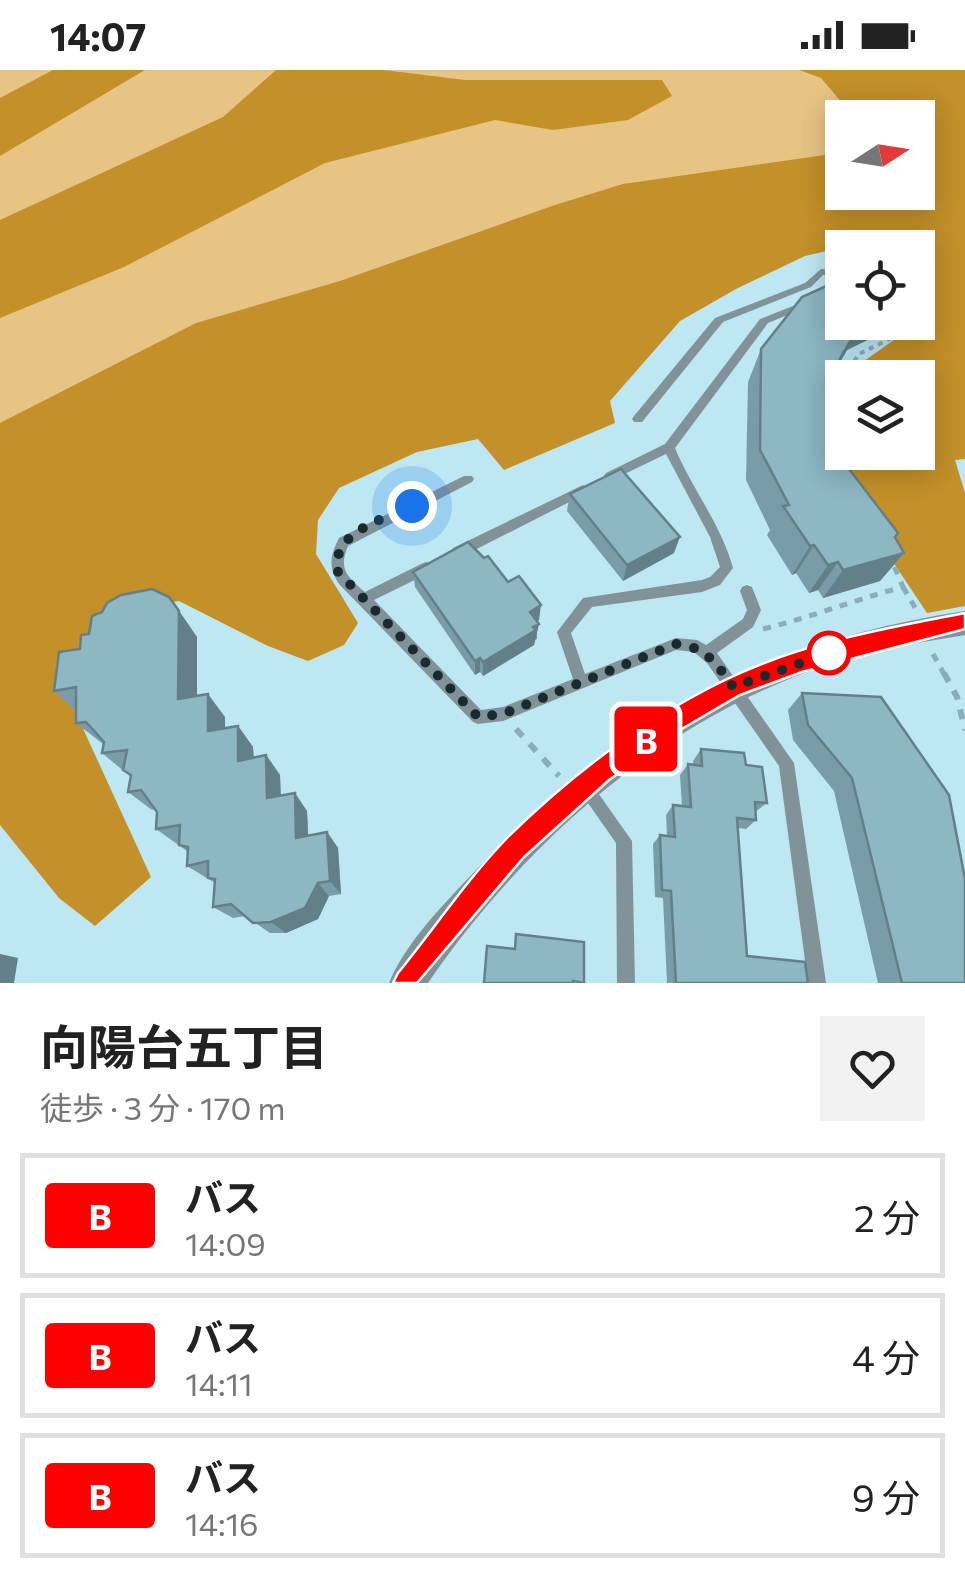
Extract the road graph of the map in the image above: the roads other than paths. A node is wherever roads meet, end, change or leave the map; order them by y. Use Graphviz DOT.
graph roads {
  1 [pos="825,272"];
  2 [pos="825,296"];
  3 [pos="638,419"];
  4 [pos="669,447"];
  5 [pos="468,479"];
  6 [pos="747,591"];
  7 [pos="364,599"];
  8 [pos="965,622"];
  9 [pos="706,653"];
  10 [pos="581,682"];
  11 [pos="733,687"];
  12 [pos="572,782"];
  13 [pos="407,983"];
  14 [pos="626,983"];
  15 [pos="817,983"];
  1 -- 3 [label="lane"];
  2 -- 4 [label="lane"];
  4 -- 7 [label="lane"];
  4 -- 10 [label="lane"];
  5 -- 7 [label="lane"];
  6 -- 9 [label="lane"];
  7 -- 10 [label="lane"];
  8 -- 11 [label="street"];
  9 -- 10 [label="lane"];
  9 -- 11 [label="lane"];
  11 -- 12 [label="street"];
  11 -- 15 [label="lane"];
  12 -- 13 [label="street"];
  12 -- 14 [label="lane"];
}
